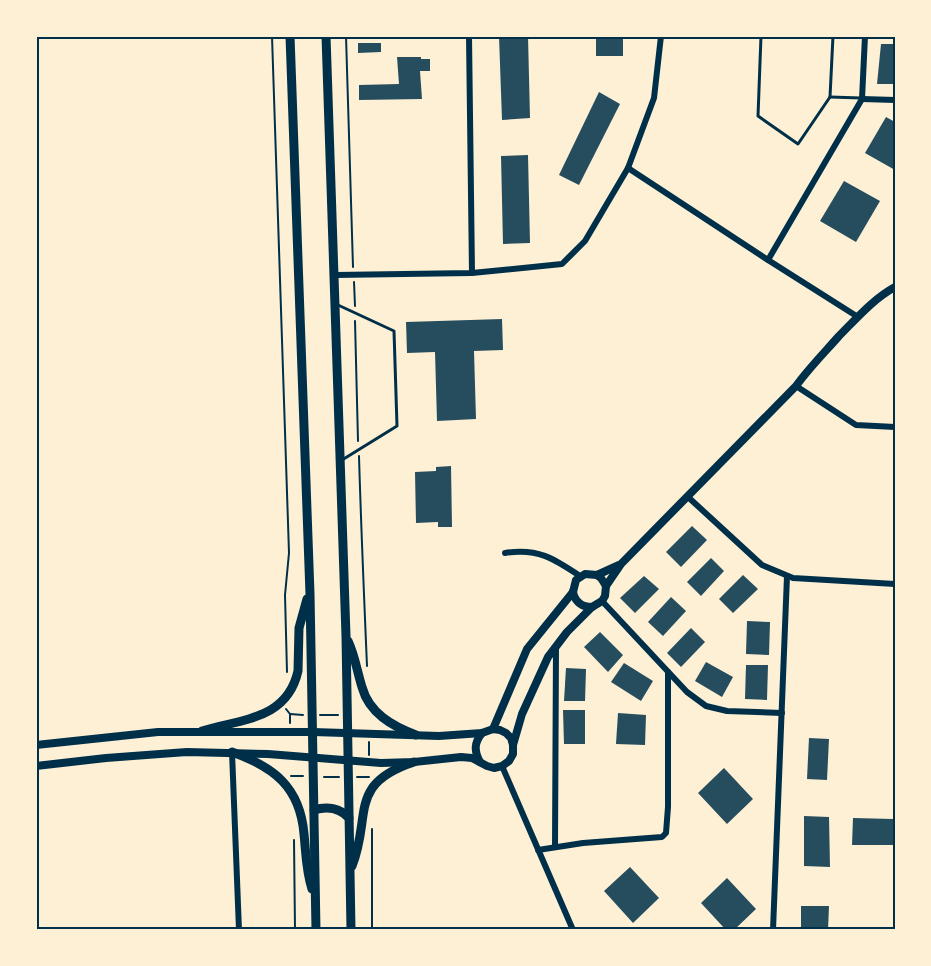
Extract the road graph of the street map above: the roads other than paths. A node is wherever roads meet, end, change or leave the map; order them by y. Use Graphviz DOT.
graph roads {
  1 [pos="290,36"];
  2 [pos="326,36"];
  3 [pos="469,36"];
  4 [pos="661,36"];
  5 [pos="761,36"];
  6 [pos="832,36"];
  7 [pos="865,36"];
  8 [pos="830,97"];
  9 [pos="862,99"];
  10 [pos="895,100"];
  11 [pos="628,168"];
  12 [pos="768,260"];
  13 [pos="472,273"];
  14 [pos="335,275"];
  15 [pos="895,287"];
  16 [pos="336,304"];
  17 [pos="858,317"];
  18 [pos="796,386"];
  19 [pos="895,427"];
  20 [pos="340,461"];
  21 [pos="688,497"];
  22 [pos="505,553"];
  23 [pos="621,564"];
  24 [pos="597,575"];
  25 [pos="580,576"];
  26 [pos="787,576"];
  27 [pos="895,584"];
  28 [pos="606,586"];
  29 [pos="573,592"];
  30 [pos="310,594"];
  31 [pos="602,601"];
  32 [pos="592,607"];
  33 [pos="346,636"];
  34 [pos="556,646"];
  35 [pos="668,672"];
  36 [pos="782,713"];
  37 [pos="493,729"];
  38 [pos="202,731"];
  39 [pos="313,732"];
  40 [pos="348,734"];
  41 [pos="482,734"];
  42 [pos="416,735"];
  43 [pos="36,745"];
  44 [pos="513,745"];
  45 [pos="232,752"];
  46 [pos="314,757"];
  47 [pos="348,760"];
  48 [pos="414,762"];
  49 [pos="480,762"];
  50 [pos="36,766"];
  51 [pos="502,766"];
  52 [pos="314,810"];
  53 [pos="349,818"];
  54 [pos="555,847"];
  55 [pos="538,850"];
  56 [pos="350,871"];
  57 [pos="316,900"];
  58 [pos="239,930"];
  59 [pos="316,930"];
  60 [pos="351,930"];
  61 [pos="573,930"];
  62 [pos="773,930"];
  1 -- 30 [label="main road"];
  2 -- 14 [label="main road"];
  3 -- 13 [label="street"];
  4 -- 11 [label="street"];
  5 -- 8 [label="lane"];
  6 -- 8 [label="lane"];
  7 -- 9 [label="street"];
  8 -- 9 [label="lane"];
  9 -- 10 [label="street"];
  9 -- 12 [label="street"];
  11 -- 12 [label="street"];
  11 -- 13 [label="street"];
  12 -- 17 [label="street"];
  13 -- 14 [label="street"];
  14 -- 16 [label="main road"];
  15 -- 17 [label="street"];
  16 -- 20 [label="main road"];
  16 -- 20 [label="lane"];
  17 -- 18 [label="street"];
  18 -- 19 [label="street"];
  18 -- 21 [label="street"];
  20 -- 33 [label="main road"];
  21 -- 23 [label="street"];
  21 -- 26 [label="street"];
  22 -- 25 [label="street"];
  23 -- 24 [label="street"];
  23 -- 28 [label="street"];
  24 -- 25 [label="street"];
  24 -- 28 [label="street"];
  25 -- 29 [label="street"];
  26 -- 27 [label="street"];
  26 -- 36 [label="street"];
  28 -- 31 [label="street"];
  29 -- 32 [label="street"];
  29 -- 37 [label="street"];
  30 -- 38 [label="main road"];
  30 -- 39 [label="main road"];
  31 -- 32 [label="street"];
  31 -- 35 [label="street"];
  32 -- 34 [label="street"];
  33 -- 40 [label="main road"];
  33 -- 42 [label="main road"];
  34 -- 44 [label="street"];
  34 -- 54 [label="street"];
  35 -- 36 [label="street"];
  35 -- 54 [label="street"];
  36 -- 62 [label="street"];
  37 -- 41 [label="street"];
  37 -- 44 [label="street"];
  38 -- 39 [label="street"];
  38 -- 43 [label="street"];
  39 -- 40 [label="street"];
  39 -- 46 [label="main road"];
  40 -- 42 [label="street"];
  40 -- 47 [label="main road"];
  41 -- 42 [label="street"];
  41 -- 49 [label="street"];
  44 -- 51 [label="street"];
  45 -- 46 [label="street"];
  45 -- 50 [label="street"];
  45 -- 57 [label="main road"];
  45 -- 58 [label="street"];
  46 -- 47 [label="street"];
  46 -- 52 [label="main road"];
  47 -- 48 [label="street"];
  47 -- 53 [label="main road"];
  48 -- 49 [label="street"];
  48 -- 56 [label="main road"];
  49 -- 51 [label="street"];
  51 -- 55 [label="street"];
  52 -- 53 [label="main road"];
  52 -- 57 [label="main road"];
  53 -- 56 [label="main road"];
  54 -- 55 [label="street"];
  55 -- 61 [label="street"];
  56 -- 60 [label="main road"];
  57 -- 59 [label="main road"];
}
